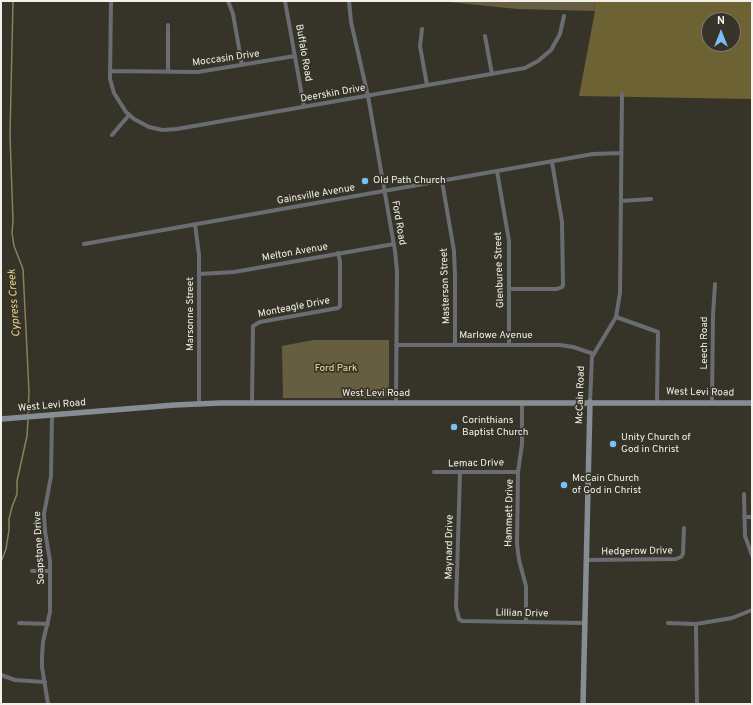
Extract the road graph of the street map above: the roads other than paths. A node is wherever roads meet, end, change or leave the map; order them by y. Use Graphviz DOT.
graph roads {
  1 [pos="111,1"];
  2 [pos="228,1"];
  3 [pos="285,1"];
  4 [pos="349,1"];
  5 [pos="564,16"];
  6 [pos="168,25"];
  7 [pos="422,29"];
  8 [pos="485,36"];
  9 [pos="295,56"];
  10 [pos="242,65"];
  11 [pos="110,71"];
  12 [pos="168,72"];
  13 [pos="492,74"];
  14 [pos="427,85"];
  15 [pos="622,94"];
  16 [pos="368,96"];
  17 [pos="304,107"];
  18 [pos="129,116"];
  19 [pos="112,135"];
  20 [pos="621,153"];
  21 [pos="552,162"];
  22 [pos="497,171"];
  23 [pos="442,181"];
  24 [pos="384,191"];
  25 [pos="651,199"];
  26 [pos="621,201"];
  27 [pos="196,224"];
  28 [pos="84,244"];
  29 [pos="394,244"];
  30 [pos="338,253"];
  31 [pos="199,274"];
  32 [pos="715,284"];
  33 [pos="509,289"];
  34 [pos="616,317"];
  35 [pos="396,344"];
  36 [pos="455,344"];
  37 [pos="509,344"];
  38 [pos="594,354"];
  39 [pos="590,402"];
  40 [pos="657,402"];
  41 [pos="252,403"];
  42 [pos="396,403"];
  43 [pos="522,403"];
  44 [pos="712,403"];
  45 [pos="752,403"];
  46 [pos="199,404"];
  47 [pos="52,414"];
  48 [pos="1,419"];
  49 [pos="434,472"];
  50 [pos="518,472"];
  51 [pos="460,473"];
  52 [pos="744,494"];
  53 [pos="744,517"];
  54 [pos="752,517"];
  55 [pos="684,528"];
  56 [pos="752,555"];
  57 [pos="587,560"];
  58 [pos="32,571"];
  59 [pos="50,571"];
  60 [pos="752,610"];
  61 [pos="460,620"];
  62 [pos="526,622"];
  63 [pos="19,623"];
  64 [pos="584,623"];
  65 [pos="668,623"];
  66 [pos="48,624"];
  67 [pos="696,624"];
  68 [pos="1,676"];
  69 [pos="45,682"];
  70 [pos="48,704"];
  71 [pos="583,704"];
  72 [pos="697,704"];
  1 -- 11 [label="street, Deerskin Drive"];
  2 -- 10 [label="street"];
  3 -- 9 [label="street, Buffalo Road"];
  4 -- 16 [label="street, Ford Road"];
  5 -- 13 [label="street, Deerskin Drive"];
  6 -- 12 [label="street"];
  7 -- 14 [label="street"];
  8 -- 13 [label="street"];
  9 -- 10 [label="street, Moccasin Drive"];
  9 -- 17 [label="street, Buffalo Road"];
  10 -- 12 [label="street, Moccasin Drive"];
  11 -- 12 [label="street, Moccasin Drive"];
  11 -- 18 [label="street, Deerskin Drive"];
  13 -- 14 [label="street, Deerskin Drive"];
  14 -- 16 [label="street, Deerskin Drive"];
  15 -- 20 [label="street, McCain Road"];
  16 -- 17 [label="street, Deerskin Drive"];
  16 -- 24 [label="street, Ford Road"];
  17 -- 18 [label="street, Deerskin Drive"];
  18 -- 19 [label="street"];
  20 -- 21 [label="street, Gainsville Avenue"];
  20 -- 26 [label="street, McCain Road"];
  21 -- 22 [label="street, Gainsville Avenue"];
  21 -- 33 [label="street"];
  22 -- 23 [label="street, Gainsville Avenue"];
  22 -- 33 [label="street, Glenburee Street"];
  23 -- 24 [label="street, Gainsville Avenue"];
  23 -- 36 [label="street, Masterson Street"];
  24 -- 27 [label="street, Gainsville Avenue"];
  24 -- 29 [label="street, Ford Road"];
  25 -- 26 [label="street"];
  26 -- 34 [label="street, McCain Road"];
  27 -- 28 [label="street, Gainsville Avenue"];
  27 -- 31 [label="street, Marsonne Street"];
  29 -- 30 [label="street, Melton Avenue"];
  29 -- 35 [label="street, Ford Road"];
  30 -- 31 [label="street, Melton Avenue"];
  30 -- 41 [label="street, Monteagle Drive"];
  31 -- 46 [label="street, Marsonne Street"];
  32 -- 44 [label="street, Leech Road"];
  33 -- 37 [label="street, Glenburee Street"];
  34 -- 38 [label="street, McCain Road"];
  34 -- 40 [label="street"];
  35 -- 36 [label="street, Marlowe Avenue"];
  35 -- 42 [label="street, Ford Road"];
  36 -- 37 [label="street, Marlowe Avenue"];
  37 -- 38 [label="street, Marlowe Avenue"];
  38 -- 39 [label="street, McCain Road"];
  39 -- 40 [label="street, West Levi Road"];
  39 -- 43 [label="street, West Levi Road"];
  39 -- 57 [label="street, McCain Road"];
  40 -- 44 [label="street, West Levi Road"];
  41 -- 42 [label="street, West Levi Road"];
  41 -- 46 [label="street, West Levi Road"];
  42 -- 43 [label="street, West Levi Road"];
  43 -- 50 [label="street, Hammett Drive"];
  44 -- 45 [label="street, West Levi Road"];
  46 -- 47 [label="street, West Levi Road"];
  47 -- 48 [label="street, West Levi Road"];
  47 -- 59 [label="street, Soapstone Drive"];
  49 -- 51 [label="street, Lemac Drive"];
  50 -- 51 [label="street, Lemac Drive"];
  50 -- 62 [label="street, Hammett Drive"];
  51 -- 61 [label="street, Maynard Drive"];
  52 -- 53 [label="street"];
  53 -- 54 [label="street"];
  53 -- 56 [label="street"];
  55 -- 57 [label="street, Hedgerow Drive"];
  57 -- 64 [label="street, McCain Road"];
  58 -- 59 [label="street"];
  59 -- 66 [label="street, Soapstone Drive"];
  60 -- 67 [label="street"];
  61 -- 62 [label="street, Lillian Drive"];
  62 -- 64 [label="street, Lillian Drive"];
  63 -- 66 [label="street"];
  64 -- 71 [label="street, McCain Road"];
  65 -- 67 [label="street"];
  66 -- 69 [label="street, Soapstone Drive"];
  67 -- 72 [label="street"];
  68 -- 69 [label="street"];
  69 -- 70 [label="street, Soapstone Drive"];
}
